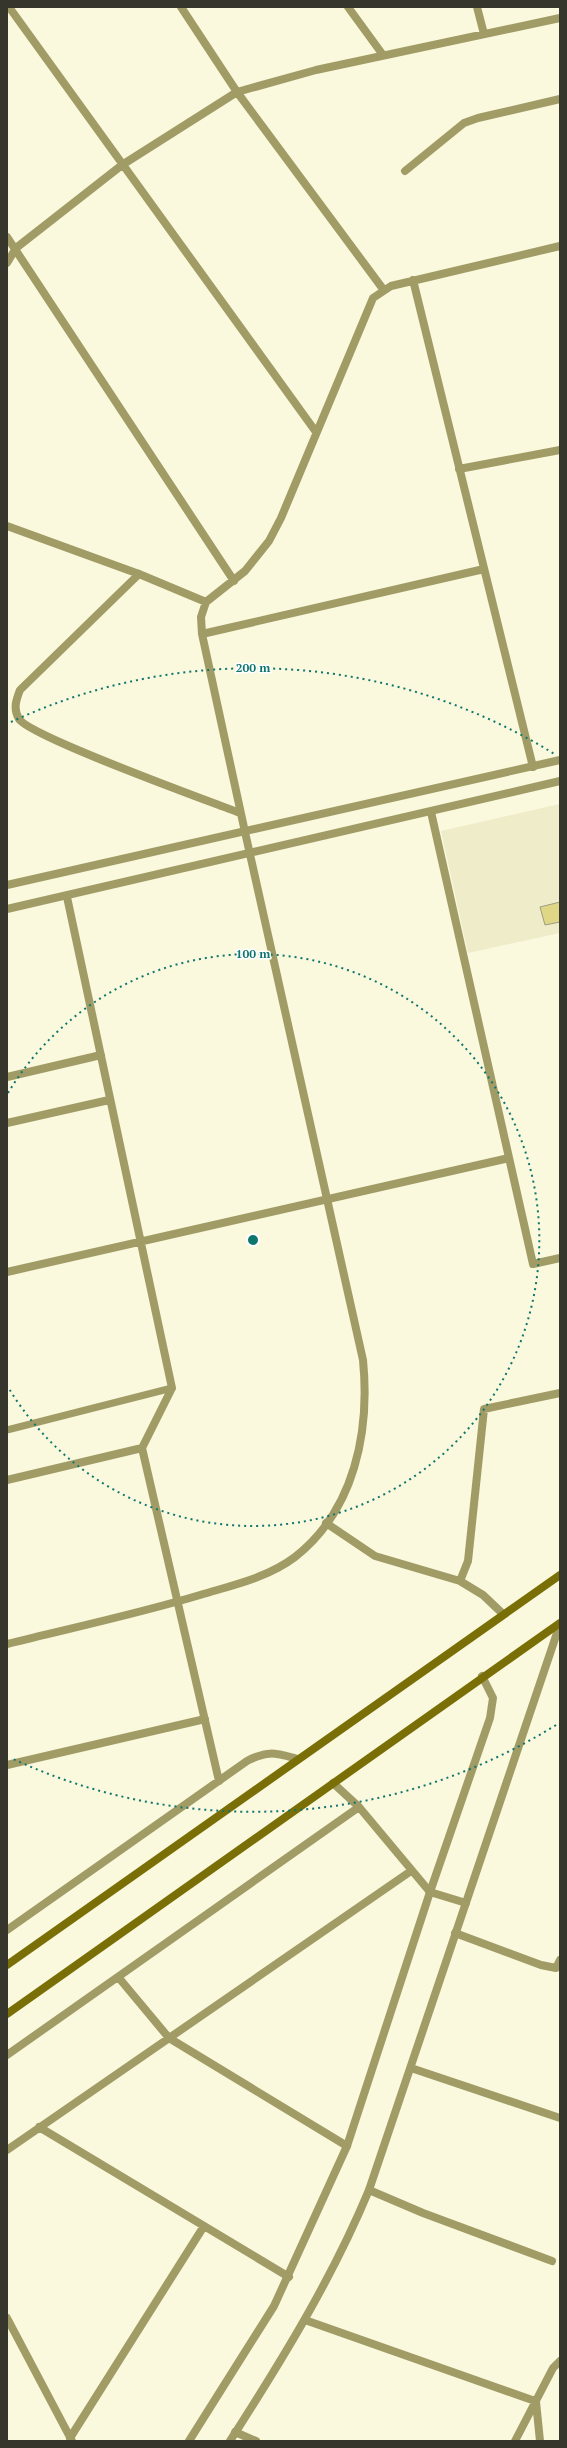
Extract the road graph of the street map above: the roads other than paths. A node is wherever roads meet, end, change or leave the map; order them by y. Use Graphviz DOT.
graph roads {
  1 [pos="9,7"];
  2 [pos="181,7"];
  3 [pos="348,7"];
  4 [pos="477,7"];
  5 [pos="560,18"];
  6 [pos="484,34"];
  7 [pos="383,55"];
  8 [pos="237,92"];
  9 [pos="560,99"];
  10 [pos="122,165"];
  11 [pos="405,171"];
  12 [pos="7,236"];
  13 [pos="560,246"];
  14 [pos="16,248"];
  15 [pos="7,263"];
  16 [pos="413,280"];
  17 [pos="383,289"];
  18 [pos="316,432"];
  19 [pos="560,450"];
  20 [pos="459,469"];
  21 [pos="7,526"];
  22 [pos="484,569"];
  23 [pos="139,574"];
  24 [pos="234,581"];
  25 [pos="206,602"];
  26 [pos="202,634"];
  27 [pos="560,760"];
  28 [pos="533,767"];
  29 [pos="560,781"];
  30 [pos="431,812"];
  31 [pos="240,813"];
  32 [pos="245,832"];
  33 [pos="250,854"];
  34 [pos="7,885"];
  35 [pos="67,897"];
  36 [pos="7,909"];
  37 [pos="101,1055"];
  38 [pos="7,1077"];
  39 [pos="109,1100"];
  40 [pos="7,1123"];
  41 [pos="509,1158"];
  42 [pos="328,1200"];
  43 [pos="141,1243"];
  44 [pos="560,1258"];
  45 [pos="7,1272"];
  46 [pos="172,1388"];
  47 [pos="560,1393"];
  48 [pos="7,1430"];
  49 [pos="142,1448"];
  50 [pos="7,1480"];
  51 [pos="326,1523"];
  52 [pos="560,1575"];
  53 [pos="460,1581"];
  54 [pos="178,1602"];
  55 [pos="503,1614"];
  56 [pos="560,1624"];
  57 [pos="7,1644"];
  58 [pos="482,1676"];
  59 [pos="205,1719"];
  60 [pos="298,1759"];
  61 [pos="7,1765"];
  62 [pos="220,1781"];
  63 [pos="333,1783"];
  64 [pos="359,1807"];
  65 [pos="411,1871"];
  66 [pos="430,1892"];
  67 [pos="466,1903"];
  68 [pos="7,1930"];
  69 [pos="455,1933"];
  70 [pos="560,1960"];
  71 [pos="7,1965"];
  72 [pos="119,1978"];
  73 [pos="7,2014"];
  74 [pos="169,2038"];
  75 [pos="7,2055"];
  76 [pos="411,2068"];
  77 [pos="560,2118"];
  78 [pos="39,2127"];
  79 [pos="347,2146"];
  80 [pos="7,2150"];
  81 [pos="369,2190"];
  82 [pos="204,2226"];
  83 [pos="552,2261"];
  84 [pos="289,2277"];
  85 [pos="7,2318"];
  86 [pos="305,2320"];
  87 [pos="560,2361"];
  88 [pos="536,2401"];
  89 [pos="235,2432"];
  90 [pos="71,2439"];
  91 [pos="189,2441"];
  92 [pos="230,2441"];
  93 [pos="256,2441"];
  94 [pos="516,2441"];
  95 [pos="540,2441"];
  1 -- 10 [label="street"];
  2 -- 8 [label="street"];
  3 -- 7 [label="street"];
  4 -- 6 [label="street"];
  5 -- 6 [label="street"];
  6 -- 7 [label="street"];
  7 -- 8 [label="street"];
  8 -- 10 [label="street"];
  8 -- 17 [label="street"];
  9 -- 11 [label="street"];
  10 -- 14 [label="street"];
  10 -- 18 [label="street"];
  12 -- 14 [label="street"];
  13 -- 16 [label="street"];
  14 -- 15 [label="street"];
  14 -- 24 [label="street"];
  16 -- 17 [label="street"];
  16 -- 20 [label="street"];
  17 -- 18 [label="street"];
  18 -- 24 [label="street"];
  19 -- 20 [label="street"];
  20 -- 22 [label="street"];
  21 -- 23 [label="street"];
  22 -- 26 [label="street"];
  22 -- 28 [label="street"];
  23 -- 25 [label="street"];
  23 -- 31 [label="street"];
  24 -- 25 [label="street"];
  25 -- 26 [label="street"];
  26 -- 31 [label="street"];
  27 -- 28 [label="street"];
  28 -- 32 [label="street"];
  29 -- 30 [label="street"];
  30 -- 33 [label="street"];
  30 -- 41 [label="street"];
  31 -- 32 [label="street"];
  32 -- 33 [label="street"];
  32 -- 34 [label="street"];
  33 -- 35 [label="street"];
  33 -- 42 [label="street"];
  35 -- 36 [label="street"];
  35 -- 37 [label="street"];
  37 -- 38 [label="street"];
  37 -- 39 [label="street"];
  39 -- 40 [label="street"];
  39 -- 43 [label="street"];
  41 -- 42 [label="street"];
  41 -- 44 [label="street"];
  42 -- 43 [label="street"];
  42 -- 51 [label="street"];
  43 -- 45 [label="street"];
  43 -- 46 [label="street"];
  46 -- 48 [label="lane"];
  46 -- 49 [label="street"];
  47 -- 53 [label="street"];
  49 -- 50 [label="street"];
  49 -- 54 [label="street"];
  51 -- 53 [label="street"];
  51 -- 54 [label="street"];
  52 -- 55 [label="main road"];
  53 -- 55 [label="street"];
  54 -- 57 [label="street"];
  54 -- 59 [label="street"];
  55 -- 60 [label="main road"];
  56 -- 58 [label="main road"];
  56 -- 67 [label="street"];
  58 -- 63 [label="main road"];
  58 -- 66 [label="street"];
  59 -- 61 [label="street"];
  59 -- 62 [label="street"];
  60 -- 62 [label="street"];
  60 -- 71 [label="main road"];
  62 -- 68 [label="street"];
  63 -- 64 [label="street"];
  63 -- 73 [label="main road"];
  64 -- 65 [label="street"];
  64 -- 72 [label="street"];
  65 -- 66 [label="street"];
  65 -- 74 [label="street"];
  66 -- 67 [label="street"];
  66 -- 79 [label="street"];
  67 -- 69 [label="street"];
  69 -- 70 [label="street"];
  69 -- 76 [label="street"];
  72 -- 74 [label="street"];
  72 -- 75 [label="street"];
  74 -- 78 [label="street"];
  74 -- 79 [label="street"];
  76 -- 77 [label="street"];
  76 -- 81 [label="street"];
  78 -- 80 [label="street"];
  78 -- 82 [label="street"];
  79 -- 84 [label="street"];
  81 -- 83 [label="street"];
  81 -- 86 [label="street"];
  82 -- 84 [label="street"];
  82 -- 90 [label="street"];
  84 -- 91 [label="street"];
  85 -- 90 [label="street"];
  86 -- 88 [label="street"];
  86 -- 89 [label="street"];
  87 -- 88 [label="street"];
  88 -- 94 [label="street"];
  88 -- 95 [label="street"];
  89 -- 92 [label="street"];
  89 -- 93 [label="street"];
}
